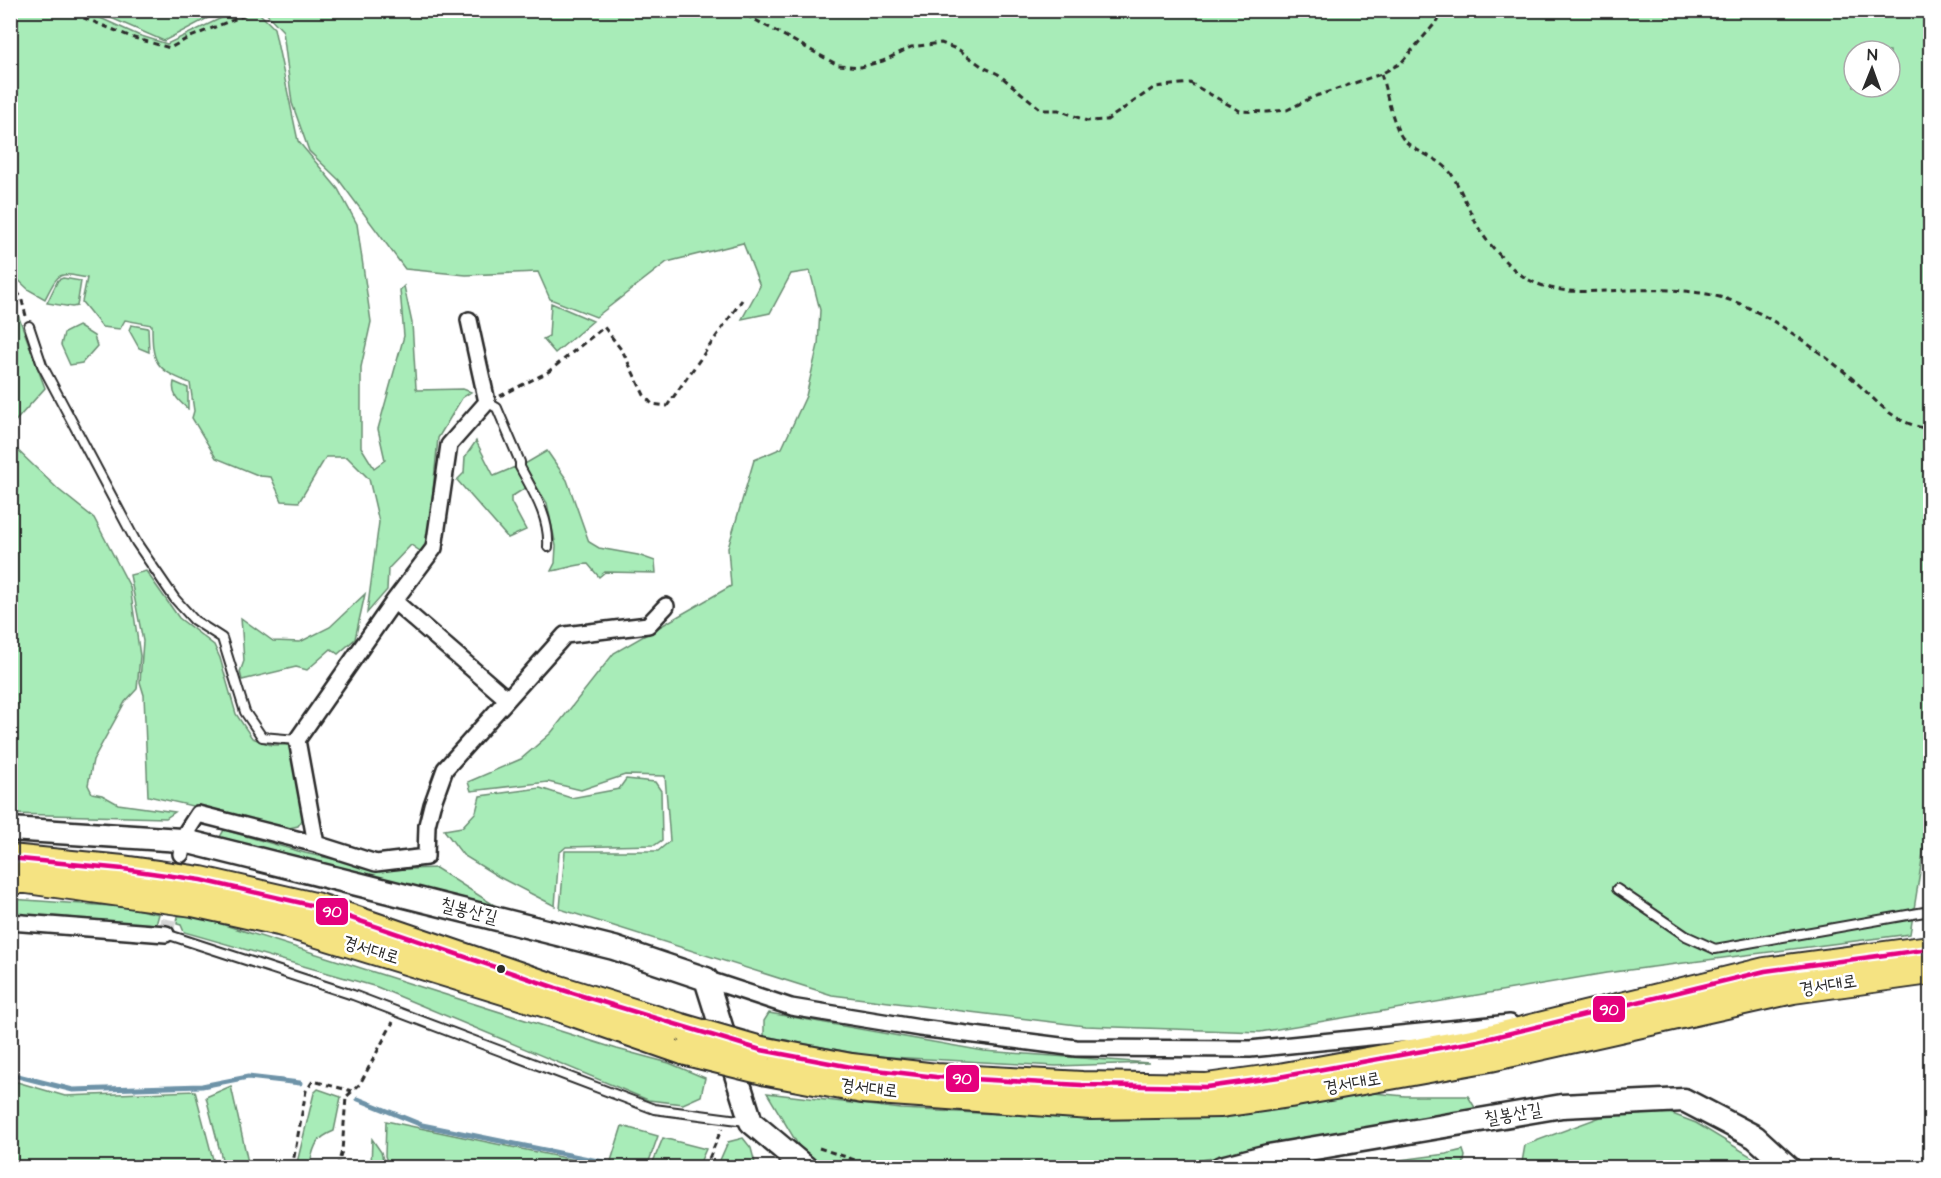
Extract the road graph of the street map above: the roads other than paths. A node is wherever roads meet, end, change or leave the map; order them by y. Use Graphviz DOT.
graph roads {
  1 [pos="469,320"];
  2 [pos="29,326"];
  3 [pos="487,402"];
  4 [pos="548,548"];
  5 [pos="394,601"];
  6 [pos="666,606"];
  7 [pos="507,699"];
  8 [pos="297,740"];
  9 [pos="10,829"];
  10 [pos="316,844"];
  11 [pos="182,847"];
  12 [pos="10,858"];
  13 [pos="10,880"];
  14 [pos="1617,889"];
  15 [pos="1930,911"];
  16 [pos="10,922"];
  17 [pos="166,934"];
  18 [pos="1930,949"];
  19 [pos="1930,971"];
  20 [pos="706,979"];
  21 [pos="1584,1015"];
  22 [pos="764,1061"];
  23 [pos="751,1122"];
  24 [pos="806,1167"];
  25 [pos="1221,1167"];
  26 [pos="1789,1167"];
  1 -- 3 [label="street"];
  2 -- 8 [label="lane"];
  3 -- 4 [label="lane"];
  3 -- 5 [label="street"];
  5 -- 7 [label="street"];
  5 -- 8 [label="street"];
  6 -- 7 [label="street"];
  7 -- 10 [label="street"];
  8 -- 10 [label="street"];
  9 -- 11 [label="street, 칠봉산길"];
  10 -- 11 [label="street"];
  11 -- 20 [label="street, 칠봉산길"];
  12 -- 22 [label="main road, 경서대로, bridge"];
  13 -- 22 [label="main road, 경서대로, bridge"];
  14 -- 15 [label="lane"];
  16 -- 17 [label="street"];
  17 -- 23 [label="lane"];
  18 -- 21 [label="main road, 경서대로"];
  19 -- 22 [label="main road, 경서대로"];
  20 -- 21 [label="street"];
  20 -- 23 [label="street"];
  21 -- 22 [label="main road, 경서대로"];
  23 -- 24 [label="street"];
  25 -- 26 [label="street, 칠봉산길"];
}
